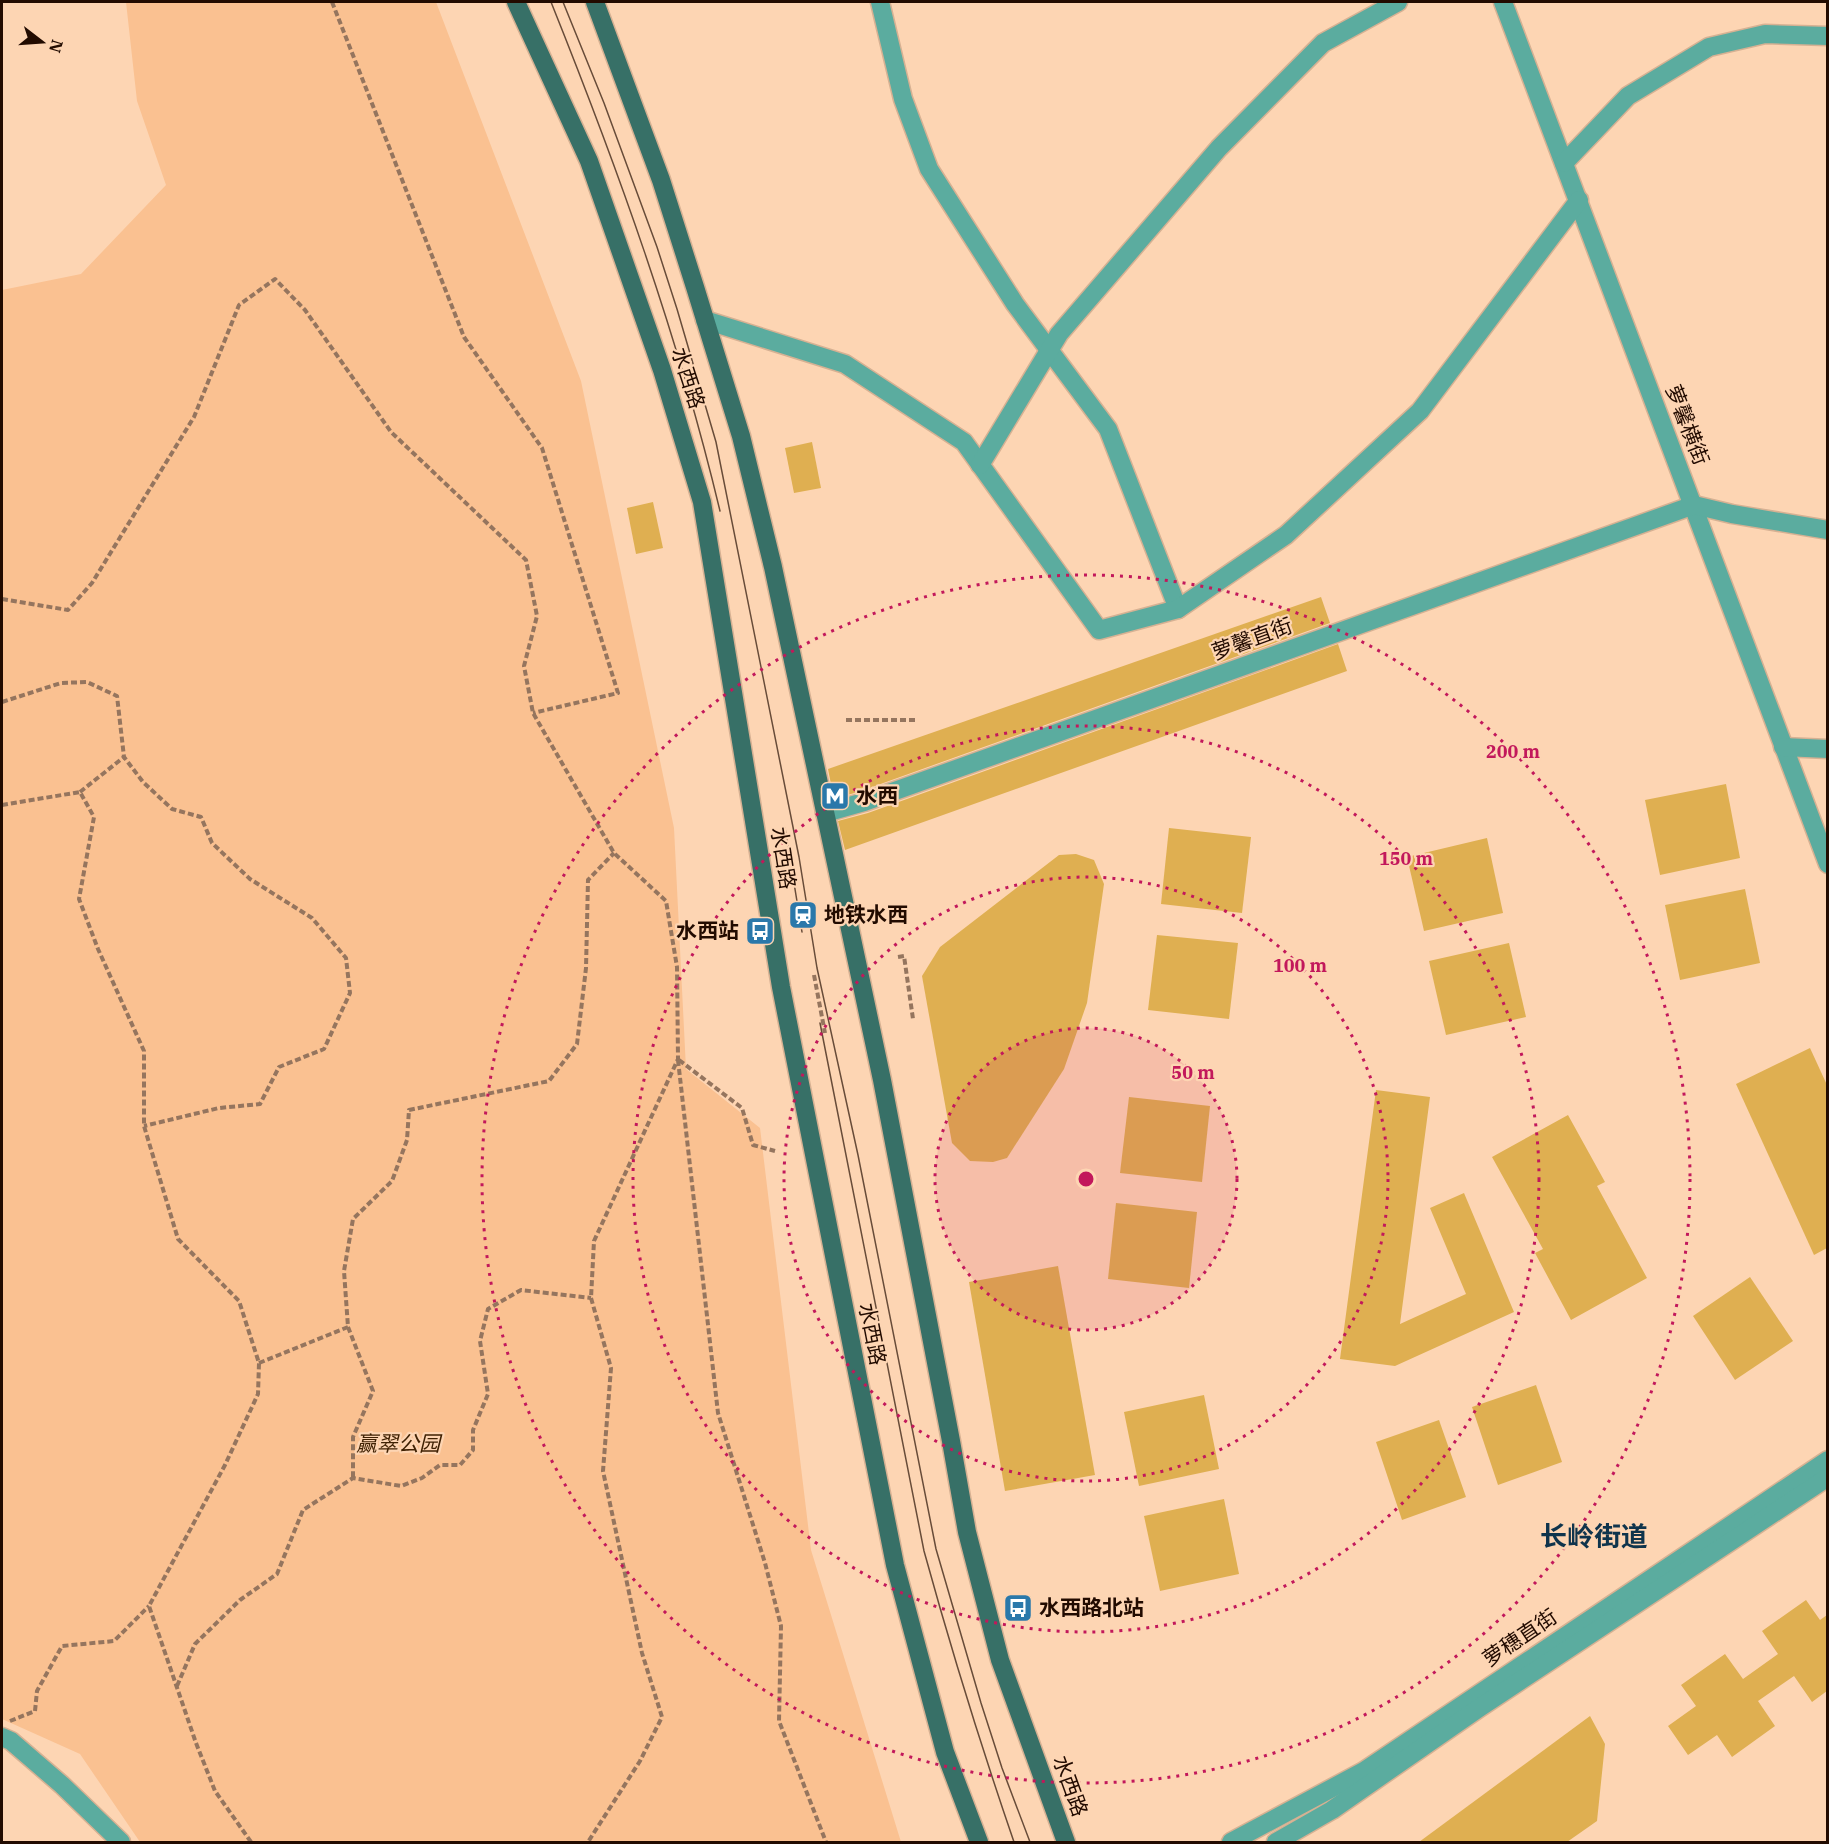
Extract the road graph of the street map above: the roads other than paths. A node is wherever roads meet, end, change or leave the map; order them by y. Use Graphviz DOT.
graph roads {
  1 [pos="516,2"];
  2 [pos="595,2"];
  3 [pos="880,2"];
  4 [pos="1398,2"];
  5 [pos="1503,2"];
  6 [pos="1827,36"];
  7 [pos="1564,163"];
  8 [pos="1578,200"];
  9 [pos="705,320"];
  10 [pos="1049,350"];
  11 [pos="980,465"];
  12 [pos="1694,505"];
  13 [pos="1827,530"];
  14 [pos="1178,609"];
  15 [pos="1783,747"];
  16 [pos="1827,749"];
  17 [pos="825,813"];
  18 [pos="1827,864"];
  19 [pos="1827,1460"];
  20 [pos="1827,1477"];
  21 [pos="2,1737"];
  22 [pos="121,1842"];
  23 [pos="979,1842"];
  24 [pos="1066,1842"];
  25 [pos="1231,1842"];
  26 [pos="1276,1842"];
  1 -- 23 [label="main road, 水西路"];
  2 -- 9 [label="main road, 水西路"];
  3 -- 10 [label="street"];
  4 -- 10 [label="street"];
  5 -- 7 [label="street, 萝馨横街"];
  6 -- 7 [label="street"];
  7 -- 8 [label="street, 萝馨横街"];
  8 -- 12 [label="street, 萝馨横街"];
  8 -- 14 [label="street"];
  9 -- 11 [label="street"];
  9 -- 17 [label="main road, 水西路"];
  10 -- 11 [label="street"];
  10 -- 14 [label="street"];
  11 -- 14 [label="street"];
  12 -- 13 [label="street"];
  12 -- 15 [label="street, 萝馨横街"];
  12 -- 17 [label="street, 萝馨直街"];
  15 -- 16 [label="street"];
  15 -- 18 [label="street, 萝馨横街"];
  17 -- 24 [label="main road, 水西路"];
  19 -- 25 [label="street, 萝穗直街"];
  20 -- 26 [label="street, 萝穗直街"];
  21 -- 22 [label="street"];
}
